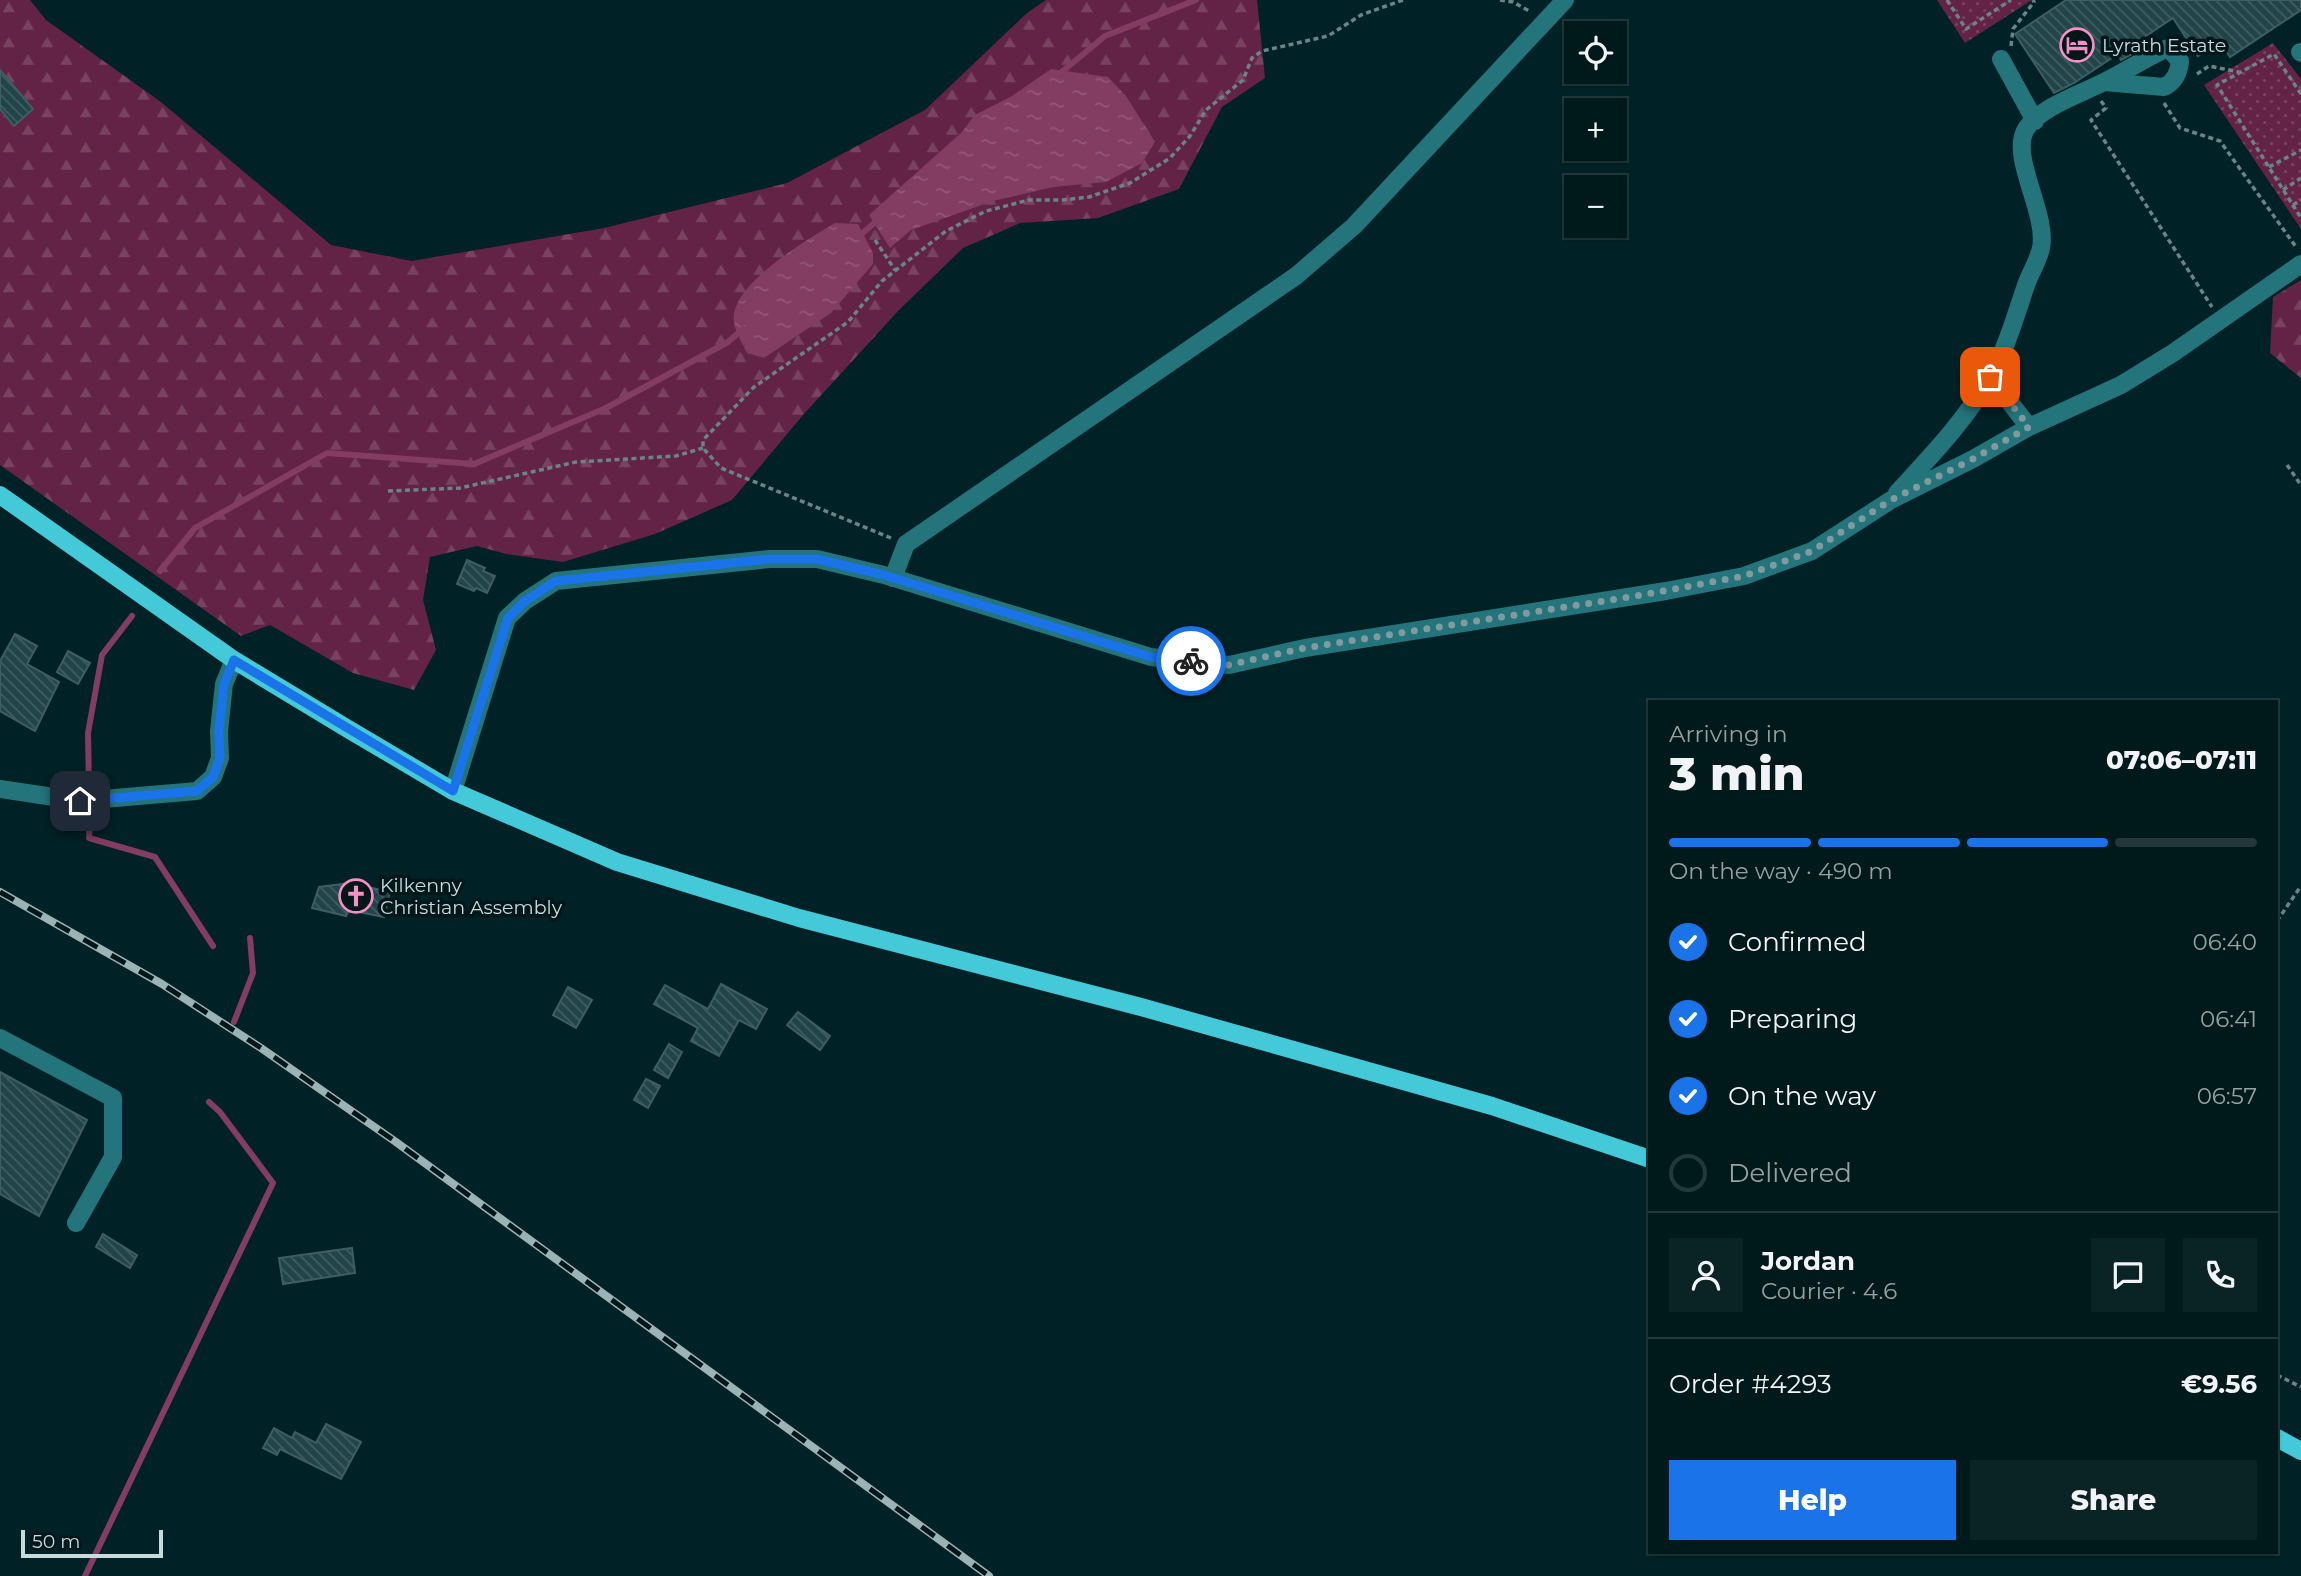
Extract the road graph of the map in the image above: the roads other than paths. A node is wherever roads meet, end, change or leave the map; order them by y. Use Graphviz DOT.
graph roads {
  1 [pos="1564,0"];
  2 [pos="2001,59"];
  3 [pos="2098,85"];
  4 [pos="2035,121"];
  5 [pos="2301,264"];
  6 [pos="1990,377"];
  7 [pos="2029,427"];
  8 [pos="0,495"];
  9 [pos="1891,500"];
  10 [pos="893,578"];
  11 [pos="234,660"];
  12 [pos="0,789"];
  13 [pos="453,791"];
  14 [pos="0,1038"];
  15 [pos="1648,1158"];
  16 [pos="76,1223"];
  17 [pos="2278,1439"];
  18 [pos="2301,1451"];
  1 -- 10 [label="street"];
  2 -- 4 [label="street"];
  3 -- 3 [label="street"];
  3 -- 4 [label="street"];
  4 -- 6 [label="street"];
  5 -- 7 [label="street"];
  6 -- 7 [label="street"];
  6 -- 9 [label="street"];
  7 -- 9 [label="street"];
  8 -- 11 [label="main road"];
  9 -- 10 [label="street"];
  10 -- 13 [label="street"];
  11 -- 12 [label="street"];
  11 -- 13 [label="main road"];
  13 -- 15 [label="main road"];
  14 -- 16 [label="street"];
  17 -- 18 [label="main road"];
}
